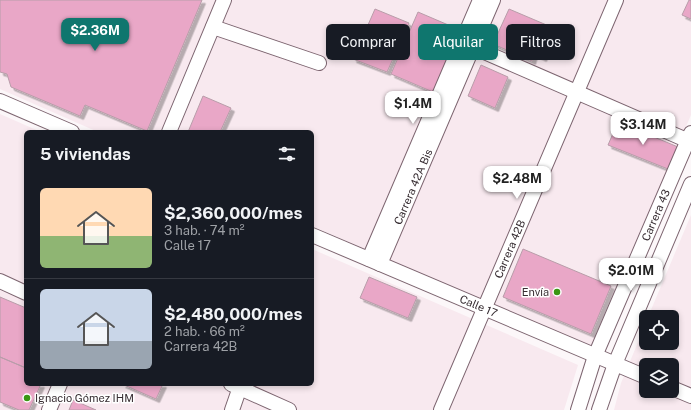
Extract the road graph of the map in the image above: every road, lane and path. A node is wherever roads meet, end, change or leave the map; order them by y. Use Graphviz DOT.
graph roads {
  1 [pos="224,0"];
  2 [pos="480,0"];
  3 [pos="492,0"];
  4 [pos="616,0"];
  5 [pos="474,24"];
  6 [pos="479,24"];
  7 [pos="213,27"];
  8 [pos="498,58"];
  9 [pos="461,60"];
  10 [pos="320,63"];
  11 [pos="576,92"];
  12 [pos="0,101"];
  13 [pos="67,130"];
  14 [pos="170,130"];
  15 [pos="690,138"];
  16 [pos="691,184"];
  17 [pos="314,236"];
  18 [pos="374,261"];
  19 [pos="0,281"];
  20 [pos="24,292"];
  21 [pos="485,309"];
  22 [pos="596,356"];
  23 [pos="615,364"];
  24 [pos="639,374"];
  25 [pos="59,386"];
  26 [pos="237,386"];
  27 [pos="239,386"];
  28 [pos="679,391"];
  29 [pos="691,396"];
  30 [pos="49,410"];
  31 [pos="232,410"];
  32 [pos="289,410"];
  33 [pos="440,410"];
  34 [pos="578,410"];
  35 [pos="599,410"];
  1 -- 7 [label="street"];
  2 -- 5 [label="street, Carrera 42A Bis"];
  3 -- 6 [label="street, Carrera 42A Bis"];
  4 -- 11 [label="street, Carrera 42B"];
  7 -- 10 [label="street"];
  7 -- 14 [label="street"];
  8 -- 11 [label="street"];
  9 -- 18 [label="street, Carrera 42A Bis"];
  11 -- 15 [label="street"];
  11 -- 21 [label="street, Carrera 42B"];
  12 -- 13 [label="street"];
  15 -- 22 [label="street, Carrera 43"];
  16 -- 23 [label="street, Carrera 43"];
  17 -- 18 [label="street, Calle 17"];
  18 -- 21 [label="street, Calle 17"];
  19 -- 20 [label="street"];
  21 -- 22 [label="street, Calle 17"];
  21 -- 33 [label="street, Carrera 42B"];
  22 -- 23 [label="street, Calle 17"];
  22 -- 34 [label="street, Carrera 43"];
  23 -- 24 [label="street, Calle 17"];
  23 -- 35 [label="street, Carrera 43"];
  25 -- 30 [label="street"];
  26 -- 31 [label="street"];
  27 -- 32 [label="street"];
  28 -- 29 [label="street"];
}
